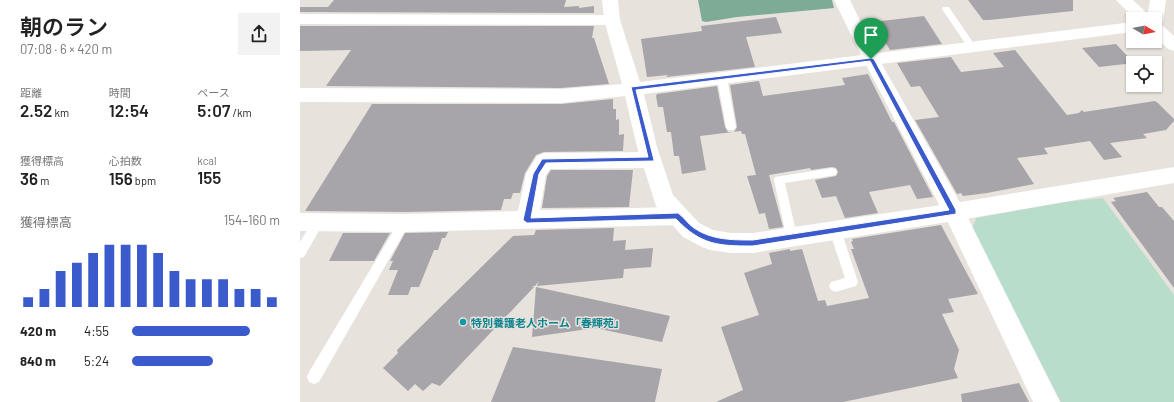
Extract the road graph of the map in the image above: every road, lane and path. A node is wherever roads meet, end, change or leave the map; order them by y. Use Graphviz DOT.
graph roads {
  1 [pos="842,0"];
  2 [pos="1124,0"];
  3 [pos="1158,0"];
  4 [pos="946,9"];
  5 [pos="611,10"];
  6 [pos="1137,12"];
  7 [pos="1156,12"];
  8 [pos="300,19"];
  9 [pos="1126,28"];
  10 [pos="1162,34"];
  11 [pos="1174,45"];
  12 [pos="972,47"];
  13 [pos="871,59"];
  14 [pos="722,78"];
  15 [pos="633,89"];
  16 [pos="300,95"];
  17 [pos="731,127"];
  18 [pos="651,160"];
  19 [pos="832,172"];
  20 [pos="1174,175"];
  21 [pos="954,212"];
  22 [pos="678,216"];
  23 [pos="527,220"];
  24 [pos="309,222"];
  25 [pos="404,223"];
  26 [pos="835,230"];
  27 [pos="791,236"];
  28 [pos="300,253"];
  29 [pos="835,286"];
  30 [pos="314,377"];
  31 [pos="1048,402"];
  1 -- 13 [label="street"];
  2 -- 6 [label="street"];
  3 -- 7 [label="street"];
  4 -- 12 [label="lane"];
  5 -- 8 [label="street"];
  5 -- 15 [label="street"];
  9 -- 12 [label="street"];
  10 -- 11 [label="street"];
  12 -- 13 [label="street"];
  13 -- 14 [label="street"];
  13 -- 21 [label="street"];
  14 -- 15 [label="street"];
  14 -- 17 [label="lane"];
  15 -- 16 [label="street"];
  15 -- 18 [label="street"];
  18 -- 22 [label="street"];
  18 -- 23 [label="street"];
  19 -- 27 [label="lane"];
  20 -- 21 [label="street"];
  21 -- 26 [label="street"];
  21 -- 31 [label="street"];
  22 -- 23 [label="street"];
  22 -- 27 [label="street"];
  23 -- 25 [label="street"];
  24 -- 25 [label="street"];
  24 -- 28 [label="lane"];
  25 -- 30 [label="lane"];
  26 -- 27 [label="street"];
  26 -- 29 [label="lane"];
}
